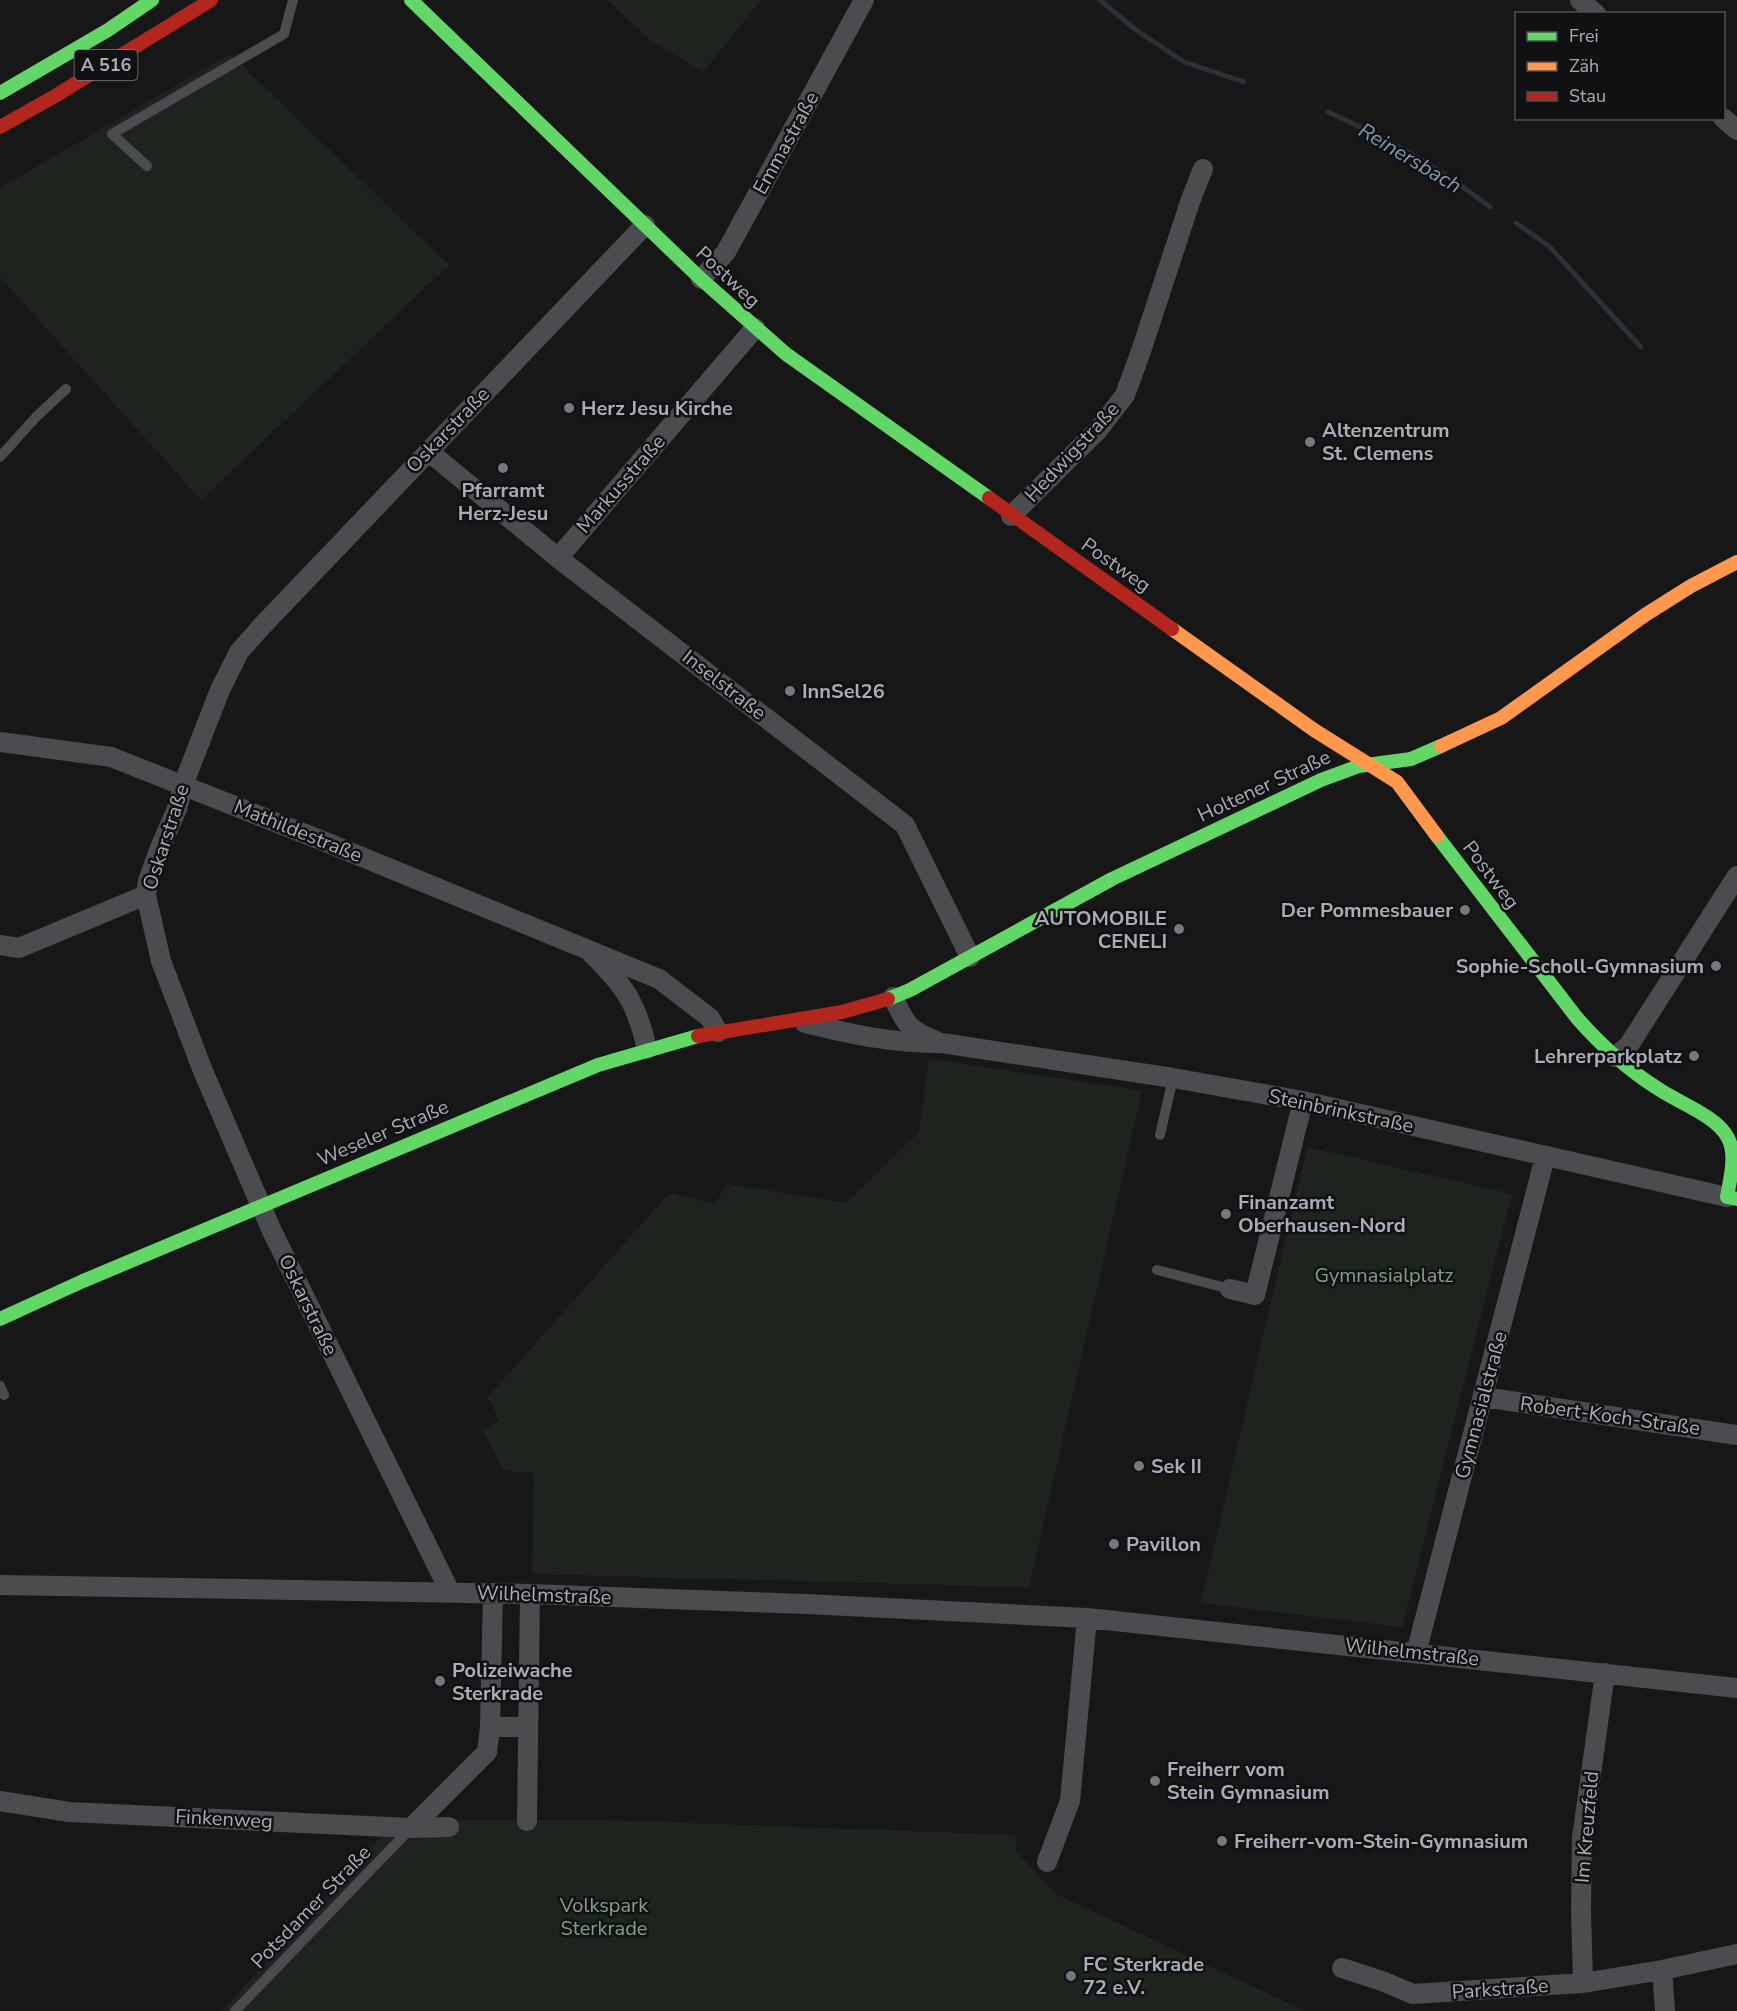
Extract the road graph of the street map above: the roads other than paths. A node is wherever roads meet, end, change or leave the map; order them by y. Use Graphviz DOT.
graph roads {
  1 [pos="152,0"];
  2 [pos="211,0"];
  3 [pos="293,0"];
  4 [pos="411,0"];
  5 [pos="864,0"];
  6 [pos="1580,0"];
  7 [pos="1594,12"];
  8 [pos="0,93"];
  9 [pos="1725,119"];
  10 [pos="0,127"];
  11 [pos="1737,130"];
  12 [pos="147,166"];
  13 [pos="1203,169"];
  14 [pos="645,225"];
  15 [pos="701,279"];
  16 [pos="755,328"];
  17 [pos="66,389"];
  18 [pos="428,451"];
  19 [pos="0,457"];
  20 [pos="1011,516"];
  21 [pos="558,558"];
  22 [pos="1737,562"];
  23 [pos="0,742"];
  24 [pos="1371,764"];
  25 [pos="183,785"];
  26 [pos="1737,876"];
  27 [pos="146,895"];
  28 [pos="10,946"];
  29 [pos="588,950"];
  30 [pos="0,957"];
  31 [pos="970,957"];
  32 [pos="893,997"];
  33 [pos="792,1019"];
  34 [pos="718,1032"];
  35 [pos="942,1043"];
  36 [pos="647,1048"];
  37 [pos="1615,1057"];
  38 [pos="1173,1078"];
  39 [pos="1303,1101"];
  40 [pos="1160,1135"];
  41 [pos="1732,1138"];
  42 [pos="1545,1157"];
  43 [pos="1732,1198"];
  44 [pos="260,1207"];
  45 [pos="1157,1270"];
  46 [pos="1230,1289"];
  47 [pos="0,1319"];
  48 [pos="1483,1397"];
  49 [pos="1737,1435"];
  50 [pos="0,1585"];
  51 [pos="450,1592"];
  52 [pos="493,1593"];
  53 [pos="530,1594"];
  54 [pos="1087,1618"];
  55 [pos="1416,1653"];
  56 [pos="1605,1672"];
  57 [pos="1737,1688"];
  58 [pos="490,1727"];
  59 [pos="528,1727"];
  60 [pos="0,1801"];
  61 [pos="527,1821"];
  62 [pos="449,1827"];
  63 [pos="411,1828"];
  64 [pos="1047,1862"];
  65 [pos="1737,1954"];
  66 [pos="1342,1968"];
  67 [pos="1662,1970"];
  68 [pos="1583,1983"];
  69 [pos="1415,2003"];
  70 [pos="235,2011"];
  71 [pos="1665,2011"];
  1 -- 8 [label="main road, A 516"];
  2 -- 10 [label="main road, A 516"];
  3 -- 12 [label="lane"];
  4 -- 14 [label="main road, Postweg"];
  5 -- 15 [label="street, Emmastraße"];
  6 -- 7 [label="street"];
  9 -- 11 [label="street"];
  13 -- 20 [label="street, Hedwigstraße"];
  14 -- 15 [label="main road, Postweg"];
  14 -- 18 [label="street, Oskarstraße"];
  15 -- 16 [label="main road, Postweg"];
  16 -- 20 [label="main road, Postweg"];
  16 -- 21 [label="street, Markusstraße"];
  17 -- 19 [label="lane"];
  18 -- 21 [label="street, Inselstraße"];
  18 -- 25 [label="street, Oskarstraße"];
  20 -- 24 [label="main road, Postweg"];
  21 -- 31 [label="street, Inselstraße"];
  22 -- 24 [label="main road, Holtener Straße"];
  23 -- 25 [label="street, Mathildestraße"];
  24 -- 31 [label="main road, Holtener Straße"];
  24 -- 37 [label="main road, Postweg"];
  25 -- 27 [label="street, Oskarstraße"];
  25 -- 29 [label="street, Mathildestraße"];
  26 -- 37 [label="street"];
  27 -- 28 [label="street"];
  27 -- 44 [label="street, Oskarstraße"];
  28 -- 30 [label="street"];
  29 -- 34 [label="street, Mathildestraße"];
  29 -- 36 [label="street, Mathildestraße"];
  31 -- 32 [label="main road, Holtener Straße"];
  32 -- 33 [label="main road, Holtener Straße"];
  32 -- 35 [label="street, Steinbrinkstraße"];
  33 -- 34 [label="main road, Weseler Straße"];
  33 -- 35 [label="street, Steinbrinkstraße"];
  34 -- 36 [label="main road, Weseler Straße"];
  35 -- 38 [label="street, Steinbrinkstraße"];
  36 -- 44 [label="main road, Weseler Straße"];
  37 -- 41 [label="main road, Postweg"];
  38 -- 39 [label="street, Steinbrinkstraße"];
  38 -- 40 [label="lane"];
  39 -- 42 [label="street, Steinbrinkstraße"];
  39 -- 46 [label="street"];
  41 -- 43 [label="main road, Postweg"];
  42 -- 43 [label="street, Steinbrinkstraße"];
  42 -- 48 [label="street, Gymnasialstraße"];
  44 -- 47 [label="main road, Weseler Straße"];
  44 -- 51 [label="street, Oskarstraße"];
  45 -- 46 [label="lane"];
  48 -- 49 [label="street, Robert-Koch-Straße"];
  48 -- 55 [label="street, Gymnasialstraße"];
  50 -- 51 [label="street, Wilhelmstraße"];
  51 -- 52 [label="street, Wilhelmstraße"];
  52 -- 53 [label="street, Wilhelmstraße"];
  52 -- 58 [label="street"];
  53 -- 54 [label="street, Wilhelmstraße"];
  53 -- 59 [label="street"];
  54 -- 55 [label="street, Wilhelmstraße"];
  54 -- 64 [label="street"];
  55 -- 56 [label="street, Wilhelmstraße"];
  56 -- 57 [label="street, Wilhelmstraße"];
  56 -- 68 [label="street, Im Kreuzfeld"];
  58 -- 59 [label="street"];
  58 -- 63 [label="street"];
  59 -- 61 [label="street"];
  60 -- 63 [label="street, Finkenweg"];
  62 -- 63 [label="street, Finkenweg"];
  63 -- 70 [label="lane, Potsdamer Straße"];
  65 -- 67 [label="street, Parkstraße"];
  66 -- 69 [label="street, Parkstraße"];
  67 -- 68 [label="street, Parkstraße"];
  67 -- 71 [label="street"];
  68 -- 69 [label="street, Parkstraße"];
}
